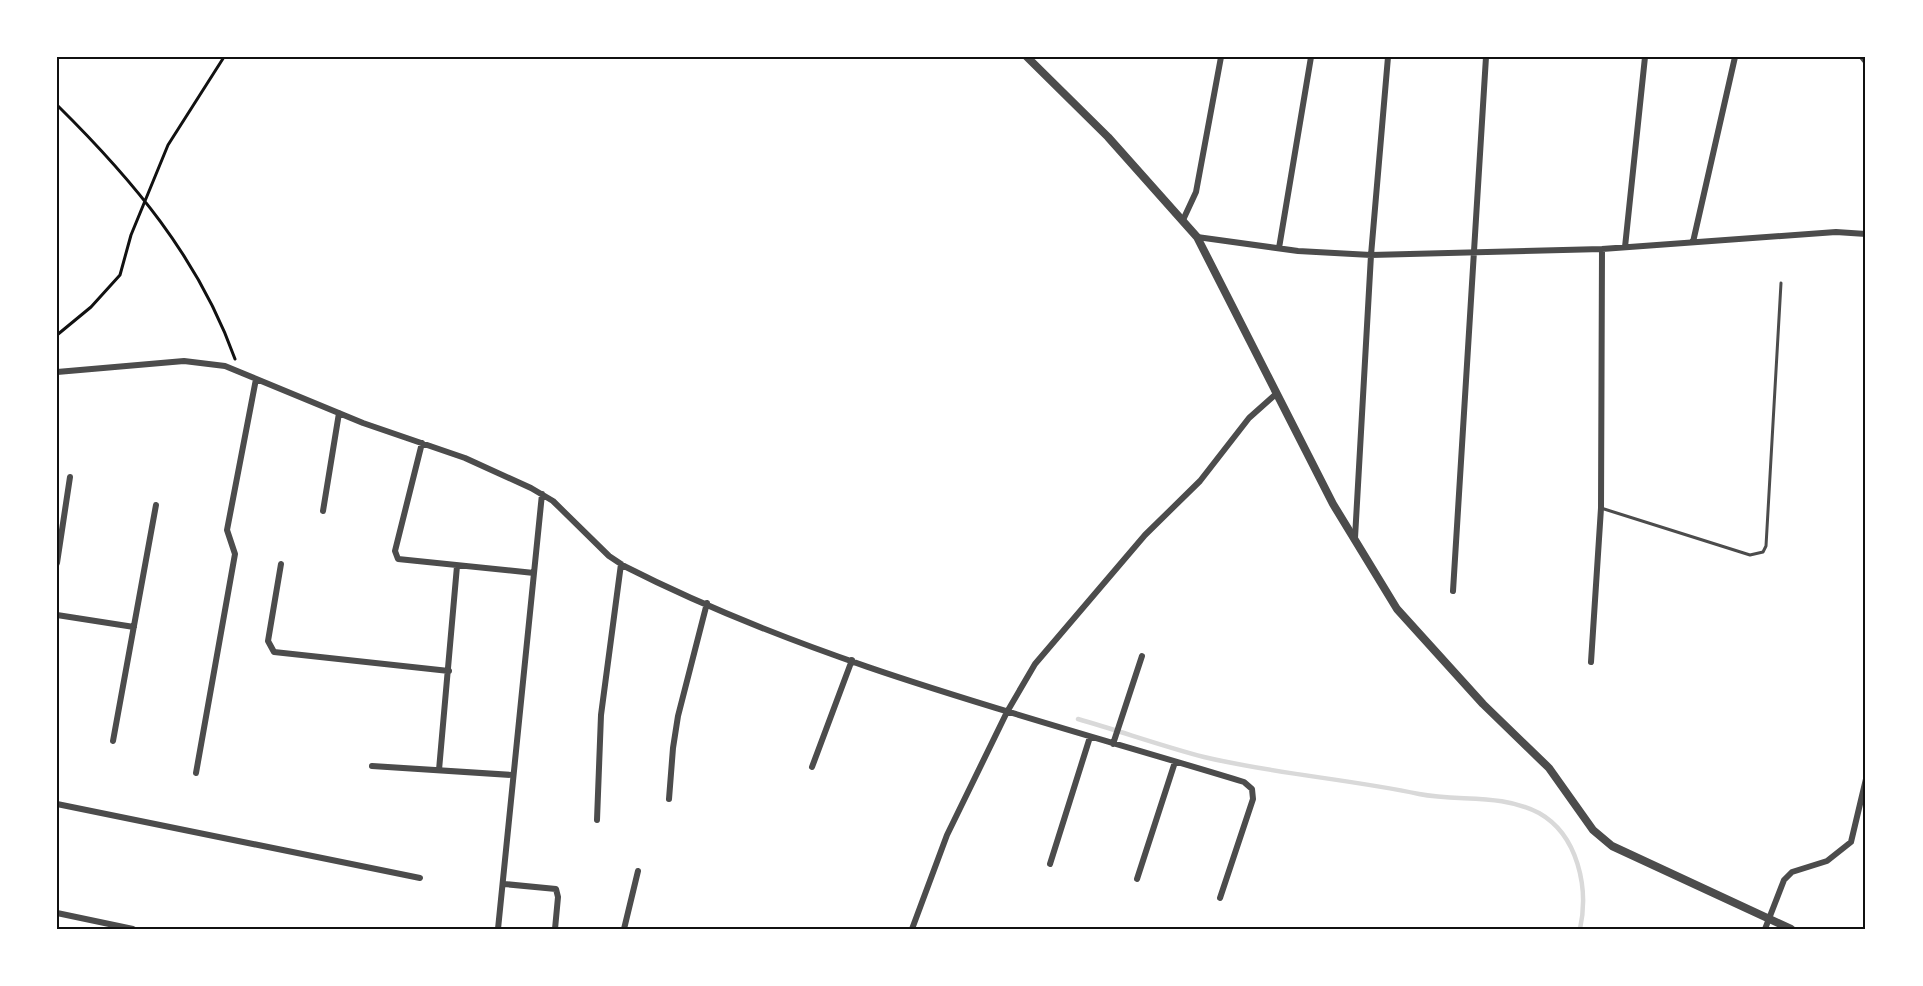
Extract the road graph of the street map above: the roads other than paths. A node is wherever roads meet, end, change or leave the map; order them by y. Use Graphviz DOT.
graph roads {
  1 [pos="1027,57"];
  2 [pos="1221,57"];
  3 [pos="1311,57"];
  4 [pos="1388,57"];
  5 [pos="1486,57"];
  6 [pos="1645,57"];
  7 [pos="1735,57"];
  8 [pos="1862,57"];
  9 [pos="1866,62"];
  10 [pos="1183,220"];
  11 [pos="1866,234"];
  12 [pos="1197,237"];
  13 [pos="1693,242"];
  14 [pos="1625,247"];
  15 [pos="1280,248"];
  16 [pos="1602,249"];
  17 [pos="1473,251"];
  18 [pos="1371,255"];
  19 [pos="1781,283"];
  20 [pos="57,372"];
  21 [pos="256,379"];
  22 [pos="1275,394"];
  23 [pos="339,413"];
  24 [pos="422,443"];
  25 [pos="70,477"];
  26 [pos="542,494"];
  27 [pos="156,505"];
  28 [pos="1600,508"];
  29 [pos="323,511"];
  30 [pos="1355,540"];
  31 [pos="57,563"];
  32 [pos="281,564"];
  33 [pos="621,564"];
  34 [pos="457,566"];
  35 [pos="534,573"];
  36 [pos="1453,591"];
  37 [pos="707,603"];
  38 [pos="57,615"];
  39 [pos="134,627"];
  40 [pos="1142,656"];
  41 [pos="852,660"];
  42 [pos="1591,662"];
  43 [pos="449,671"];
  44 [pos="1007,712"];
  45 [pos="1090,737"];
  46 [pos="113,741"];
  47 [pos="1113,744"];
  48 [pos="1175,762"];
  49 [pos="372,766"];
  50 [pos="812,767"];
  51 [pos="440,770"];
  52 [pos="196,773"];
  53 [pos="512,775"];
  54 [pos="1866,778"];
  55 [pos="669,799"];
  56 [pos="57,804"];
  57 [pos="597,820"];
  58 [pos="1050,864"];
  59 [pos="638,871"];
  60 [pos="420,878"];
  61 [pos="1137,879"];
  62 [pos="504,884"];
  63 [pos="1220,898"];
  64 [pos="57,913"];
  65 [pos="1768,919"];
  66 [pos="133,929"];
  67 [pos="498,929"];
  68 [pos="555,929"];
  69 [pos="624,929"];
  70 [pos="912,929"];
  71 [pos="1765,929"];
  72 [pos="1791,929"];
  1 -- 10 [label="street"];
  2 -- 10 [label="street"];
  3 -- 15 [label="street"];
  4 -- 18 [label="street"];
  5 -- 17 [label="street"];
  6 -- 14 [label="street"];
  7 -- 13 [label="street"];
  8 -- 9 [label="street"];
  10 -- 12 [label="street"];
  11 -- 13 [label="street"];
  12 -- 15 [label="street"];
  12 -- 22 [label="street"];
  13 -- 14 [label="street"];
  14 -- 16 [label="street"];
  15 -- 18 [label="street"];
  16 -- 17 [label="street"];
  16 -- 28 [label="street"];
  17 -- 18 [label="street"];
  17 -- 36 [label="street"];
  18 -- 30 [label="street"];
  19 -- 28 [label="lane"];
  20 -- 21 [label="street"];
  21 -- 23 [label="street"];
  21 -- 52 [label="street"];
  22 -- 30 [label="street"];
  22 -- 44 [label="street"];
  23 -- 24 [label="street"];
  23 -- 29 [label="street"];
  24 -- 26 [label="street"];
  24 -- 34 [label="street"];
  25 -- 31 [label="street"];
  26 -- 33 [label="street"];
  26 -- 35 [label="street"];
  27 -- 39 [label="street"];
  28 -- 42 [label="street"];
  30 -- 65 [label="street"];
  32 -- 43 [label="street"];
  33 -- 37 [label="street"];
  33 -- 57 [label="street"];
  34 -- 35 [label="street"];
  34 -- 43 [label="street"];
  35 -- 53 [label="street"];
  37 -- 41 [label="street"];
  37 -- 55 [label="street"];
  38 -- 39 [label="street"];
  39 -- 46 [label="street"];
  40 -- 47 [label="street"];
  41 -- 44 [label="street"];
  41 -- 50 [label="street"];
  43 -- 51 [label="street"];
  44 -- 45 [label="street"];
  44 -- 70 [label="street"];
  45 -- 47 [label="street"];
  45 -- 58 [label="street"];
  47 -- 48 [label="street"];
  48 -- 61 [label="street"];
  48 -- 63 [label="street"];
  49 -- 51 [label="street"];
  51 -- 53 [label="street"];
  53 -- 62 [label="street"];
  54 -- 65 [label="street"];
  56 -- 60 [label="street"];
  59 -- 69 [label="street"];
  62 -- 67 [label="street"];
  62 -- 68 [label="street"];
  64 -- 66 [label="street"];
  65 -- 71 [label="street"];
  65 -- 72 [label="street"];
}
